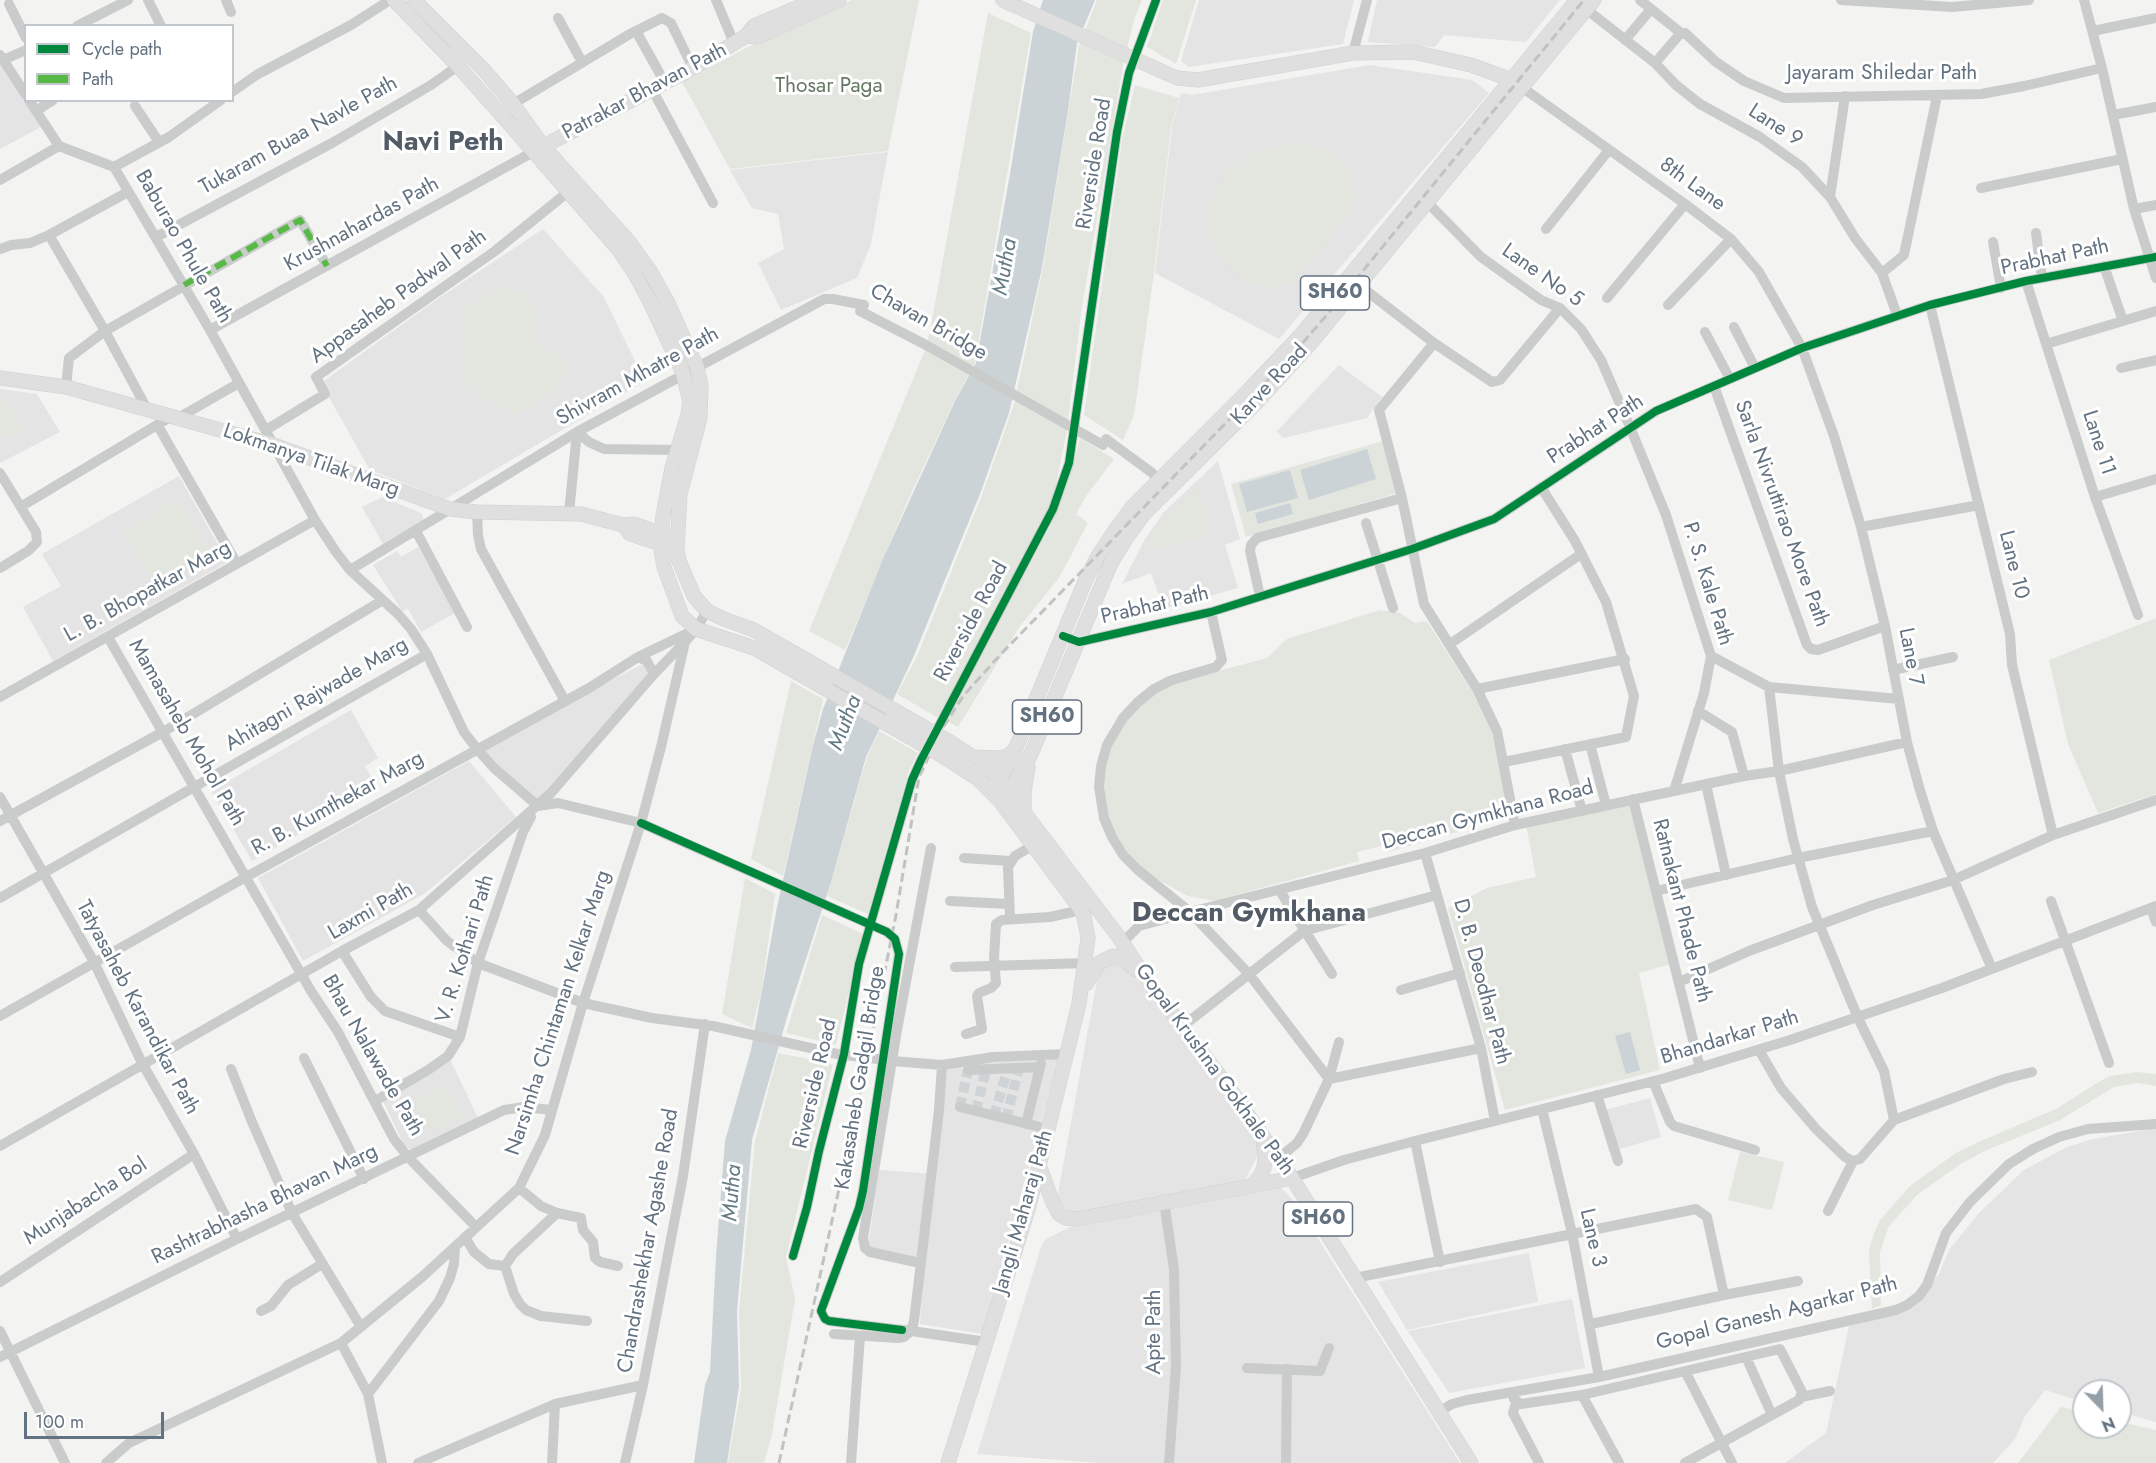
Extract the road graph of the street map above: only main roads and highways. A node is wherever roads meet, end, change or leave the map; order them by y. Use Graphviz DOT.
graph roads {
  1 [pos="392,0"];
  2 [pos="414,0"];
  3 [pos="815,0"];
  4 [pos="839,0"];
  5 [pos="1002,0"];
  6 [pos="1586,3"];
  7 [pos="740,40"];
  8 [pos="1518,84"];
  9 [pos="538,149"];
  10 [pos="0,378"];
  11 [pos="1162,486"];
  12 [pos="660,539"];
  13 [pos="677,544"];
  14 [pos="1015,750"];
  15 [pos="1030,756"];
  16 [pos="974,757"];
  17 [pos="1005,784"];
  18 [pos="996,796"];
  19 [pos="1024,813"];
  20 [pos="1150,984"];
  21 [pos="1082,992"];
  22 [pos="1263,1136"];
  23 [pos="1039,1165"];
  24 [pos="1290,1169"];
  25 [pos="1251,1186"];
  26 [pos="948,1463"];
  27 [pos="1471,1463"];
  1 -- 9 [label="main road"];
  2 -- 9 [label="main road"];
  3 -- 7 [label="main road"];
  4 -- 7 [label="main road"];
  5 -- 8 [label="main road, bridge"];
  6 -- 8 [label="main road, Karve Road / SH60"];
  7 -- 9 [label="main road, Patrakar Bhavan Path"];
  8 -- 11 [label="main road, Karve Road / SH60"];
  8 -- 11 [label="main road, Karve Road / SH60"];
  9 -- 12 [label="main road"];
  9 -- 13 [label="main road"];
  10 -- 12 [label="main road, Lokmanya Tilak Marg"];
  11 -- 14 [label="main road, Karve Road / SH60"];
  11 -- 15 [label="main road, Karve Road / SH60"];
  12 -- 13 [label="main road, Lokmanya Tilak Marg"];
  12 -- 18 [label="main road, bridge"];
  13 -- 16 [label="main road, Gopal Krushna Gokhale Path, bridge"];
  14 -- 16 [label="main road"];
  14 -- 17 [label="main road, Karve Road / SH60"];
  15 -- 17 [label="main road, Karve Road / SH60"];
  15 -- 19 [label="main road"];
  16 -- 17 [label="main road, Gopal Krushna Gokhale Path"];
  17 -- 18 [label="main road, Karve Road / SH60"];
  17 -- 19 [label="main road, Gopal Krushna Gokhale Path / SH60"];
  18 -- 21 [label="main road, Jangli Maharaj Path"];
  19 -- 20 [label="main road, Gopal Krushna Gokhale Path / SH60"];
  20 -- 21 [label="main road"];
  20 -- 22 [label="main road, Gopal Krushna Gokhale Path / SH60"];
  21 -- 23 [label="main road, Jangli Maharaj Path"];
  22 -- 24 [label="main road, Gopal Krushna Gokhale Path / SH60"];
  22 -- 25 [label="main road"];
  23 -- 25 [label="main road"];
  23 -- 26 [label="main road, Jangli Maharaj Path"];
  24 -- 25 [label="main road"];
  24 -- 27 [label="main road, Gopal Krushna Gokhale Path / SH60"];
}
